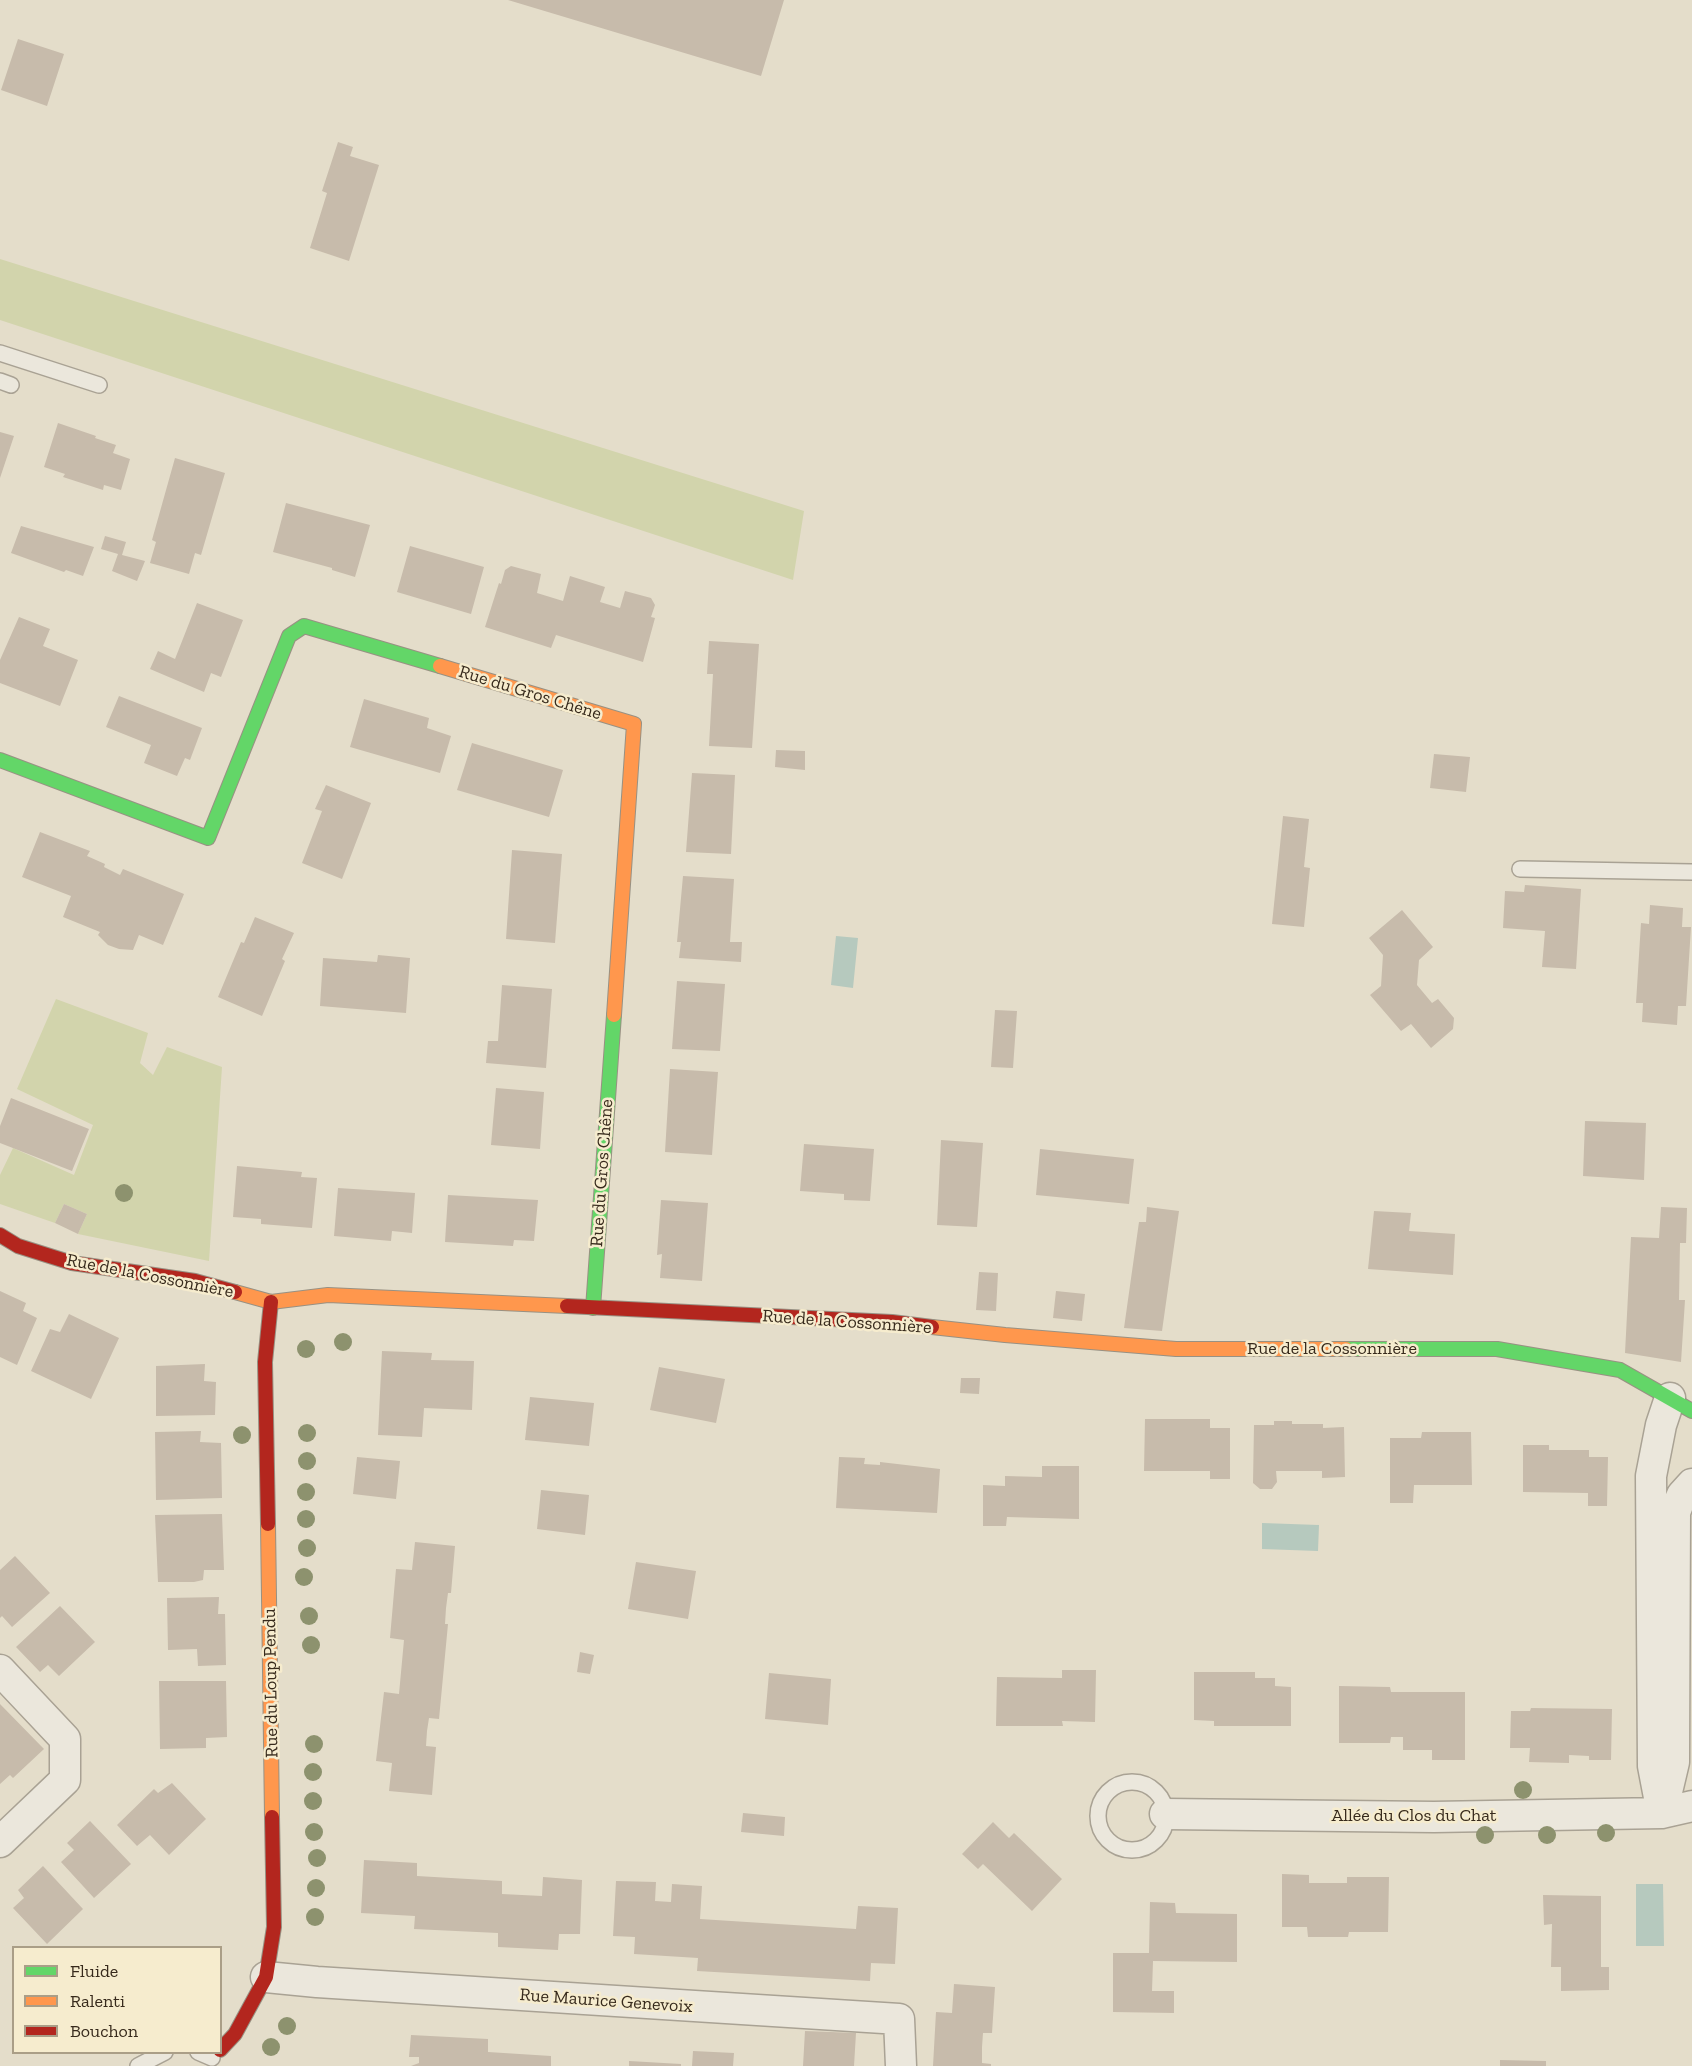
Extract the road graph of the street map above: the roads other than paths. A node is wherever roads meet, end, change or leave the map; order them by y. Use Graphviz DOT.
graph roads {
  1 [pos="0,353"];
  2 [pos="99,385"];
  3 [pos="0,760"];
  4 [pos="1520,869"];
  5 [pos="1692,872"];
  6 [pos="0,1235"];
  7 [pos="271,1302"];
  8 [pos="593,1308"];
  9 [pos="1681,1404"];
  10 [pos="1692,1484"];
  11 [pos="0,1670"];
  12 [pos="1692,1806"];
  13 [pos="1662,1813"];
  14 [pos="1166,1814"];
  15 [pos="1692,1827"];
  16 [pos="0,1842"];
  17 [pos="266,1977"];
  18 [pos="222,2046"];
  19 [pos="161,2054"];
  20 [pos="138,2066"];
  21 [pos="901,2066"];
  1 -- 2 [label="lane"];
  3 -- 8 [label="street, Rue du Gros Chêne"];
  4 -- 5 [label="lane"];
  6 -- 7 [label="street, Rue de la Cossonnière"];
  7 -- 8 [label="street, Rue de la Cossonnière"];
  7 -- 17 [label="street, Rue du Loup Pendu"];
  8 -- 9 [label="street, Rue de la Cossonnière"];
  9 -- 13 [label="street"];
  10 -- 13 [label="street"];
  11 -- 16 [label="street"];
  12 -- 13 [label="street, Allée du Clos du Chat"];
  13 -- 14 [label="street, Allée du Clos du Chat"];
  13 -- 15 [label="street"];
  14 -- 14 [label="lane"];
  17 -- 18 [label="street, Rue du Loup Pendu"];
  17 -- 21 [label="street, Rue Maurice Genevoix"];
  19 -- 20 [label="lane"];
}
